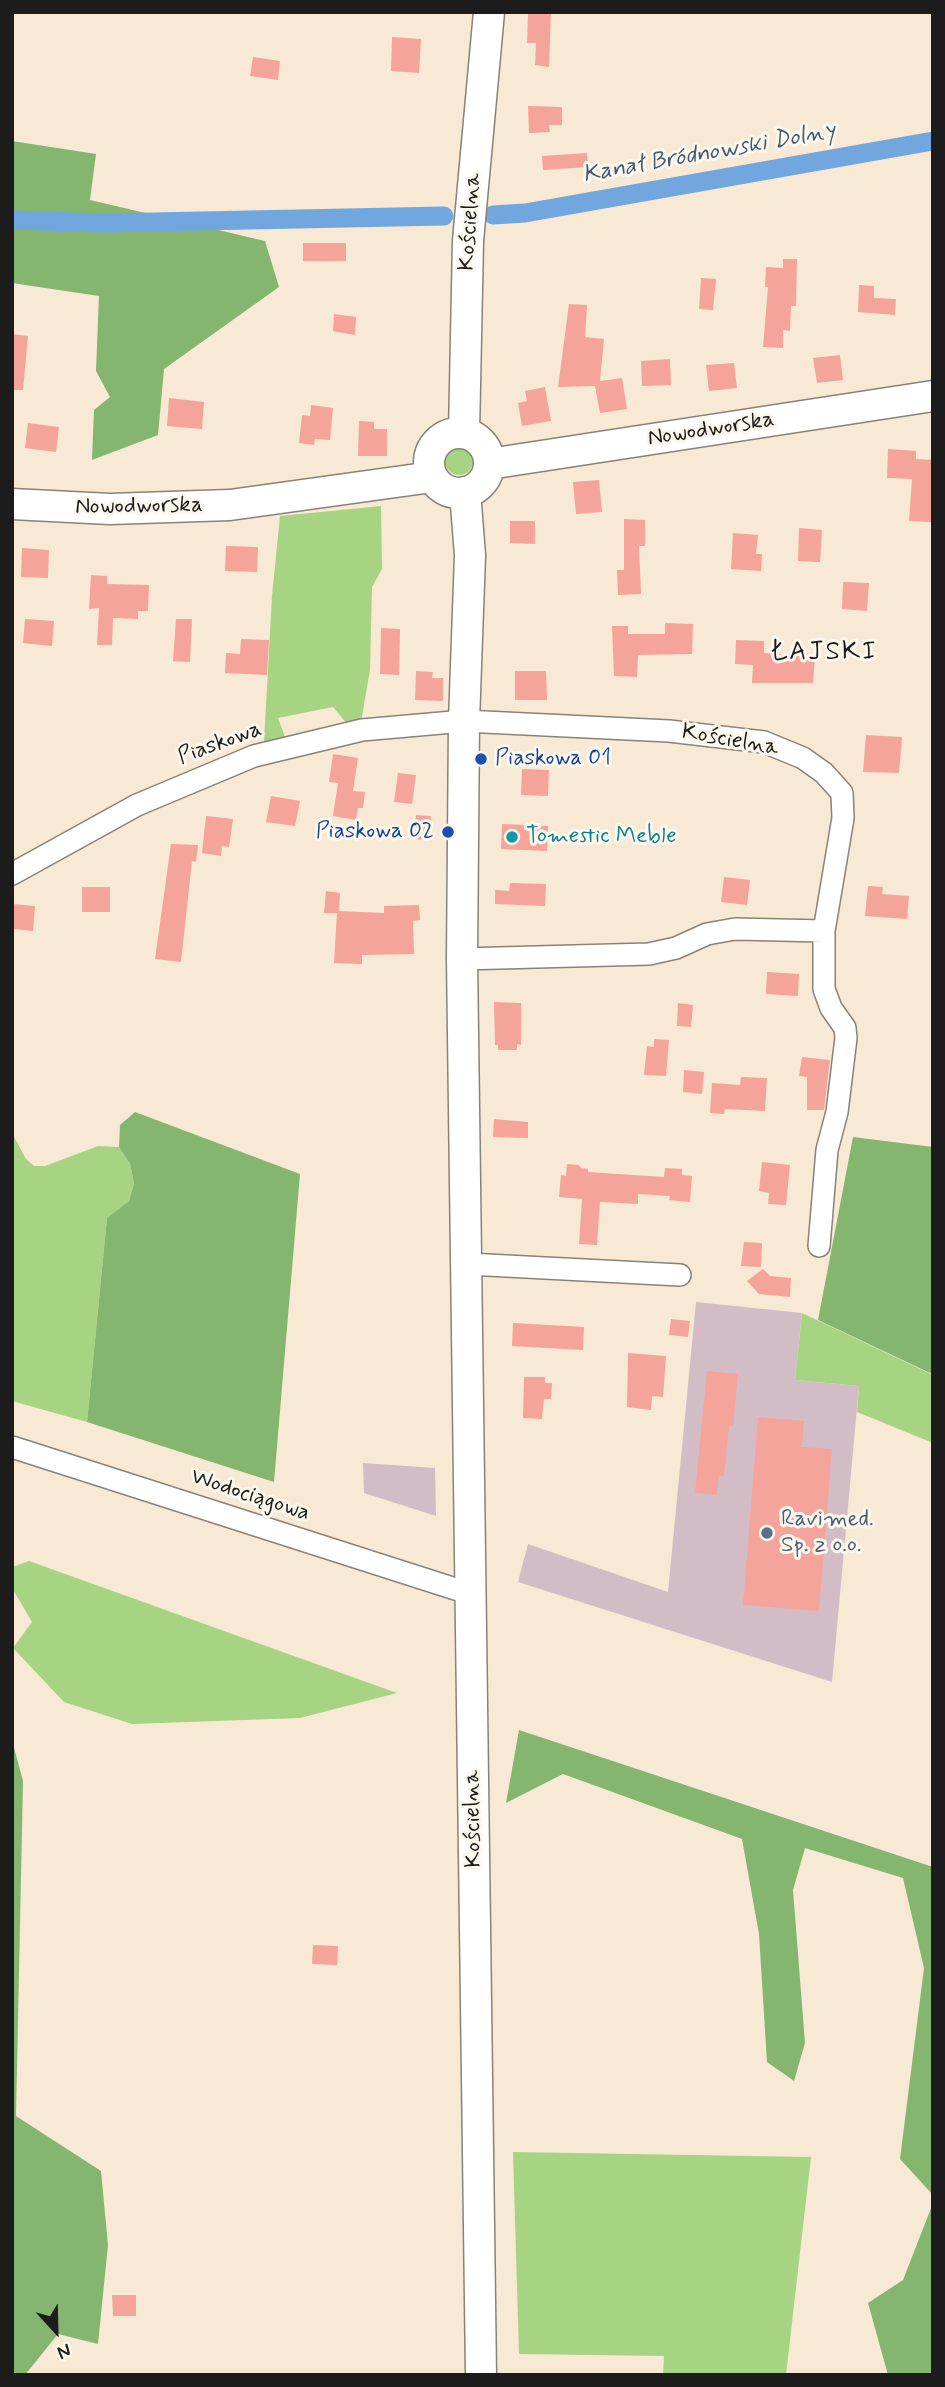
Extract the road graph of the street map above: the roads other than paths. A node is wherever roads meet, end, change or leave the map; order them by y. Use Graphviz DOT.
graph roads {
  1 [pos="489,12"];
  2 [pos="933,396"];
  3 [pos="464,433"];
  4 [pos="489,464"];
  5 [pos="432,477"];
  6 [pos="465,492"];
  7 [pos="12,504"];
  8 [pos="464,721"];
  9 [pos="12,874"];
  10 [pos="824,931"];
  11 [pos="462,959"];
  12 [pos="819,1246"];
  13 [pos="468,1264"];
  14 [pos="680,1275"];
  15 [pos="12,1447"];
  16 [pos="471,1594"];
  17 [pos="481,2375"];
  1 -- 3 [label="street, Kościelna"];
  2 -- 4 [label="street, Nowodworska"];
  3 -- 4 [label="street"];
  3 -- 5 [label="street"];
  4 -- 6 [label="street"];
  5 -- 6 [label="street"];
  5 -- 7 [label="street, Nowodworska"];
  6 -- 8 [label="street, Kościelna"];
  8 -- 9 [label="street, Piaskowa"];
  8 -- 10 [label="street, Kościelna"];
  8 -- 11 [label="street, Kościelna"];
  10 -- 11 [label="street"];
  10 -- 12 [label="street, Kościelna"];
  11 -- 13 [label="street, Kościelna"];
  13 -- 14 [label="street"];
  13 -- 16 [label="street, Kościelna"];
  15 -- 16 [label="street, Wodociągowa"];
  16 -- 17 [label="street, Kościelna"];
}
